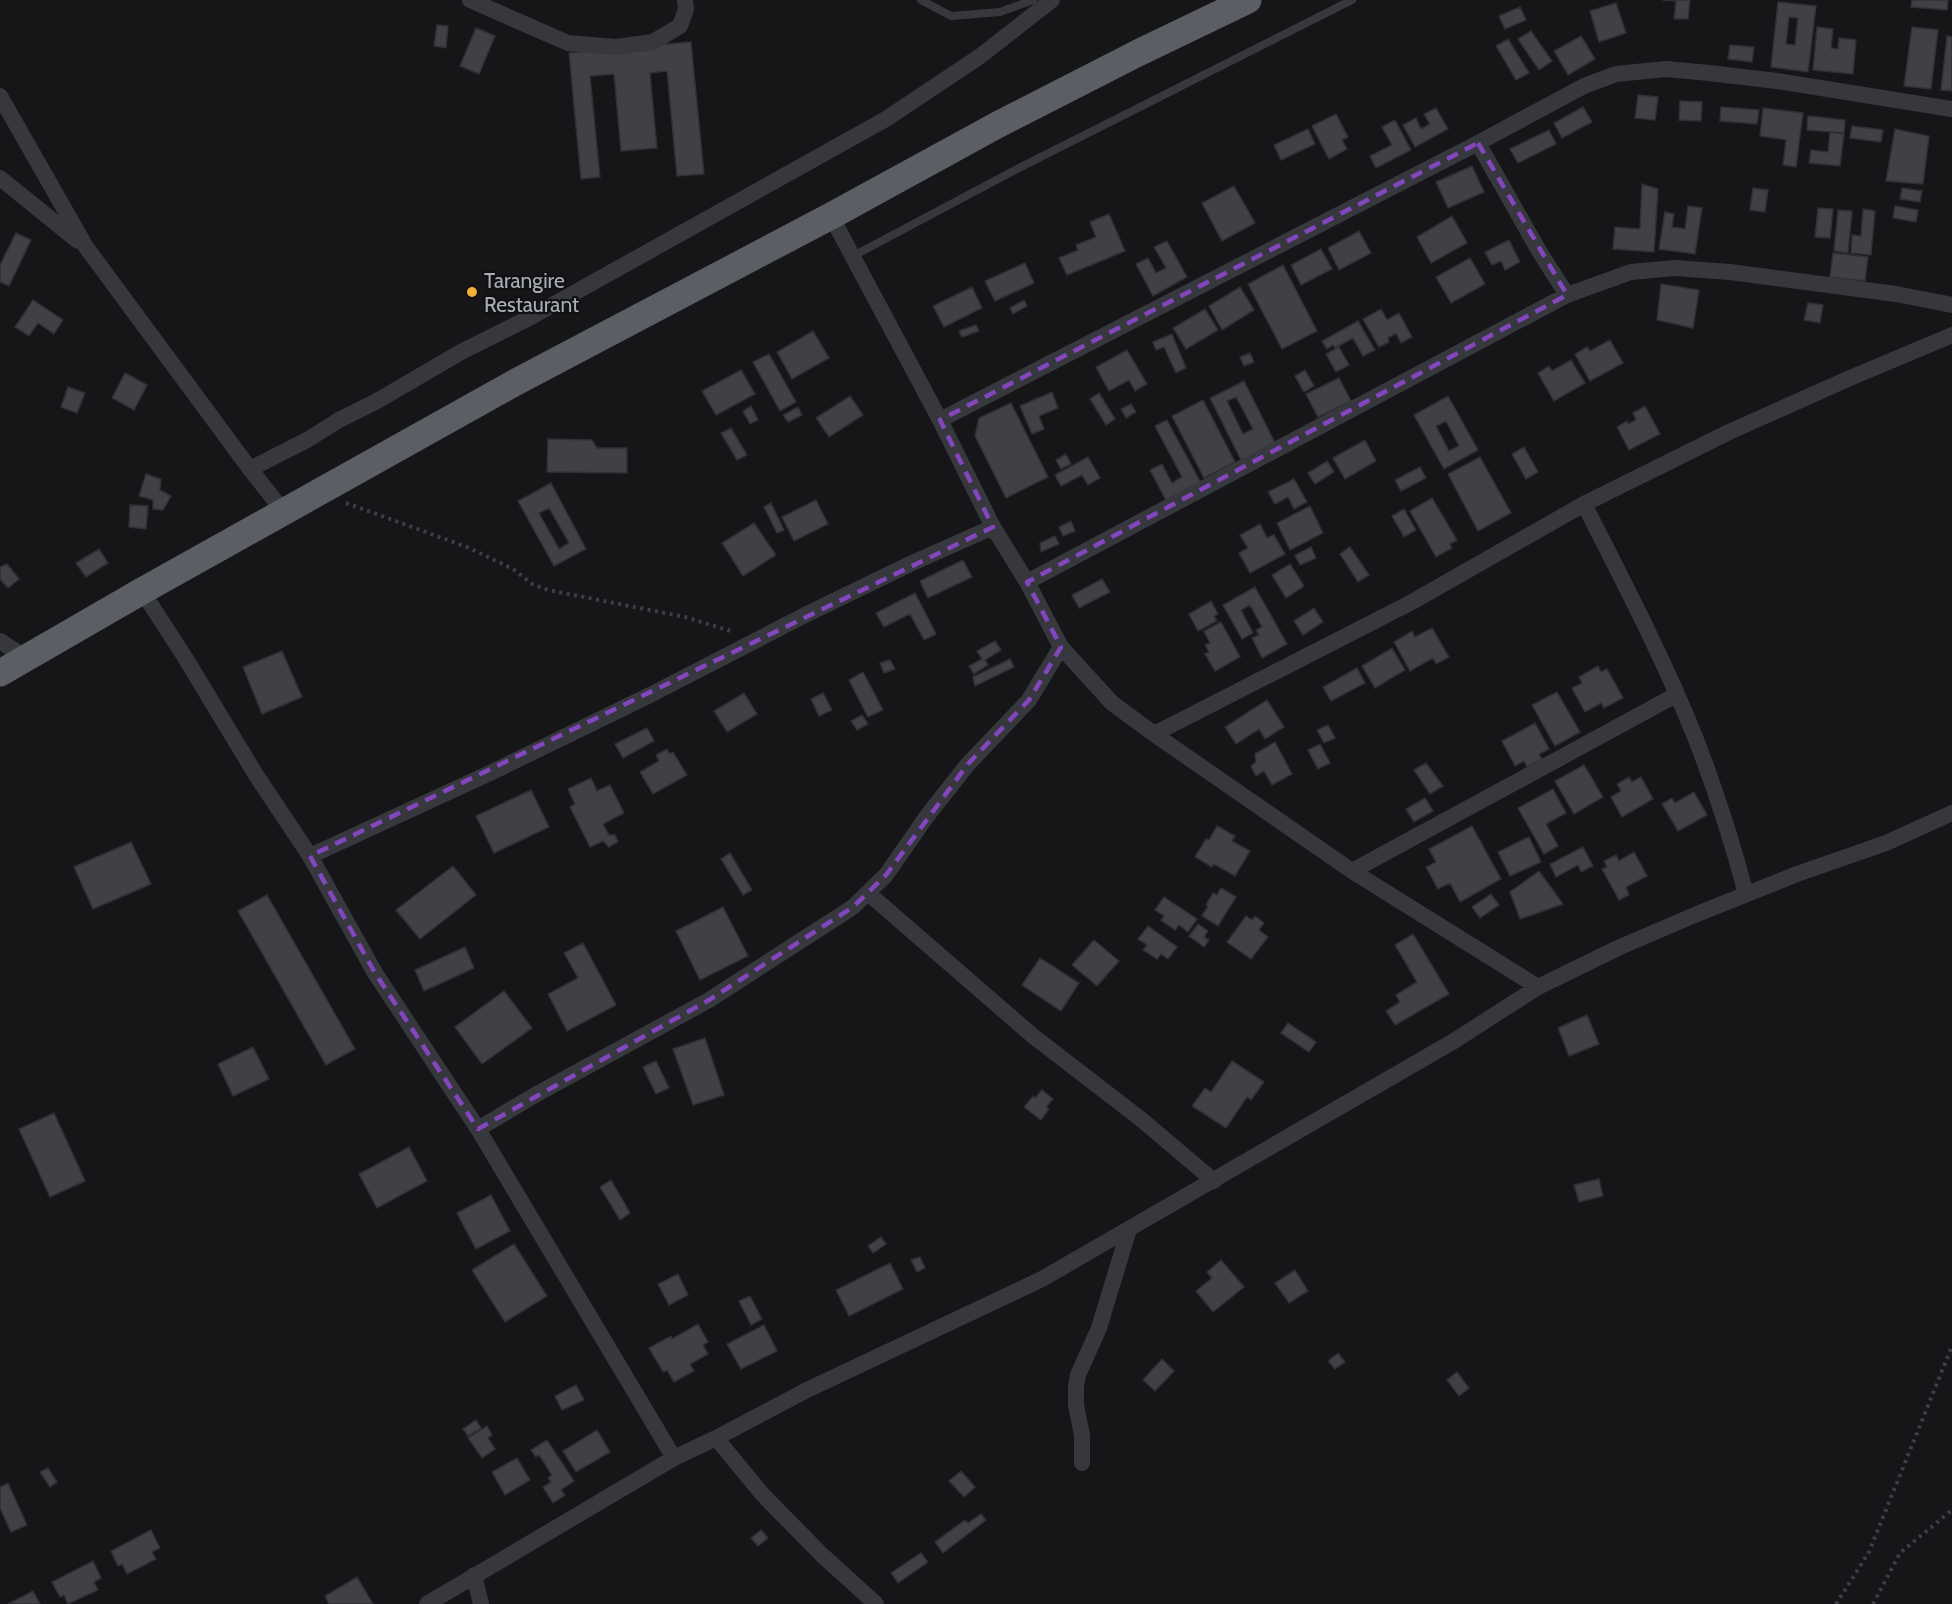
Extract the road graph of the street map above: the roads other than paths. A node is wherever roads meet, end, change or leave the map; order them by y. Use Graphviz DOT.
graph roads {
  1 [pos="470,0"];
  2 [pos="685,0"];
  3 [pos="921,0"];
  4 [pos="1033,0"];
  5 [pos="1052,0"];
  6 [pos="1248,0"];
  7 [pos="1352,0"];
  8 [pos="0,96"];
  9 [pos="1952,108"];
  10 [pos="1478,143"];
  11 [pos="0,178"];
  12 [pos="831,216"];
  13 [pos="86,247"];
  14 [pos="853,256"];
  15 [pos="1567,295"];
  16 [pos="1952,304"];
  17 [pos="1952,335"];
  18 [pos="940,420"];
  19 [pos="250,469"];
  20 [pos="1584,504"];
  21 [pos="284,512"];
  22 [pos="993,527"];
  23 [pos="1027,582"];
  24 [pos="142,591"];
  25 [pos="0,641"];
  26 [pos="1061,647"];
  27 [pos="26,658"];
  28 [pos="0,673"];
  29 [pos="1676,695"];
  30 [pos="1154,734"];
  31 [pos="1952,813"];
  32 [pos="310,856"];
  33 [pos="1352,871"];
  34 [pos="868,893"];
  35 [pos="1746,894"];
  36 [pos="1538,987"];
  37 [pos="478,1129"];
  38 [pos="1214,1181"];
  39 [pos="1129,1230"];
  40 [pos="716,1438"];
  41 [pos="674,1458"];
  42 [pos="1082,1463"];
  43 [pos="474,1575"];
  44 [pos="427,1604"];
  45 [pos="481,1604"];
  46 [pos="876,1604"];
  1 -- 2 [label="street"];
  3 -- 4 [label="lane"];
  5 -- 19 [label="street"];
  6 -- 12 [label="highway"];
  7 -- 14 [label="lane"];
  8 -- 13 [label="street"];
  9 -- 10 [label="street"];
  10 -- 15 [label="street"];
  10 -- 18 [label="street"];
  11 -- 13 [label="street"];
  12 -- 14 [label="street"];
  12 -- 21 [label="highway"];
  13 -- 19 [label="street"];
  14 -- 18 [label="street"];
  15 -- 16 [label="street"];
  15 -- 23 [label="street"];
  17 -- 20 [label="street"];
  18 -- 22 [label="street"];
  19 -- 21 [label="street"];
  20 -- 29 [label="street"];
  20 -- 30 [label="street"];
  21 -- 24 [label="highway"];
  22 -- 23 [label="street"];
  22 -- 32 [label="street"];
  23 -- 26 [label="street"];
  24 -- 27 [label="highway"];
  24 -- 32 [label="street"];
  25 -- 27 [label="street"];
  26 -- 30 [label="street"];
  26 -- 34 [label="street"];
  27 -- 28 [label="highway"];
  29 -- 33 [label="street"];
  29 -- 35 [label="street"];
  30 -- 33 [label="street"];
  31 -- 35 [label="street"];
  32 -- 37 [label="street"];
  33 -- 36 [label="street"];
  34 -- 37 [label="street"];
  34 -- 38 [label="street"];
  35 -- 36 [label="street"];
  36 -- 38 [label="street"];
  37 -- 41 [label="street"];
  38 -- 39 [label="street"];
  39 -- 40 [label="street"];
  39 -- 42 [label="street"];
  40 -- 41 [label="street"];
  40 -- 46 [label="street"];
  41 -- 43 [label="street"];
  43 -- 44 [label="street"];
  43 -- 45 [label="street"];
}
